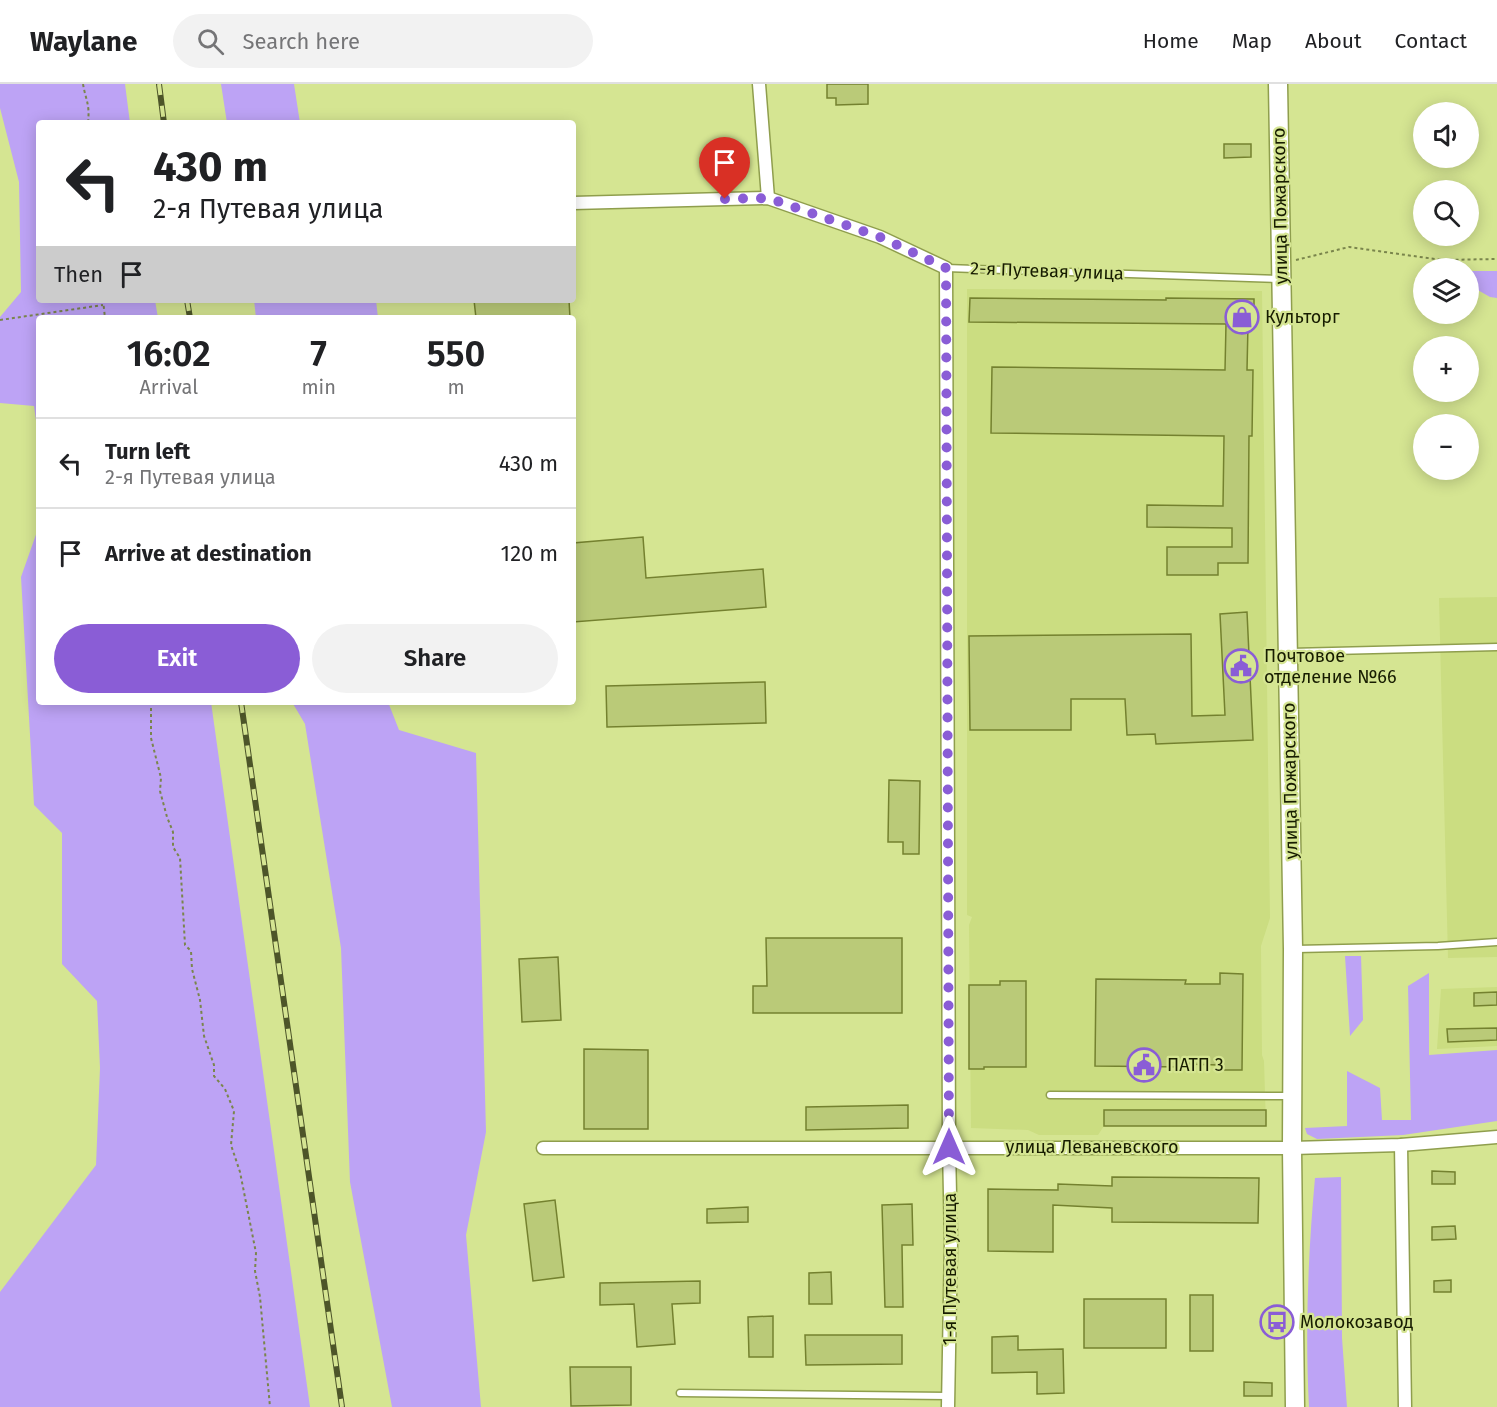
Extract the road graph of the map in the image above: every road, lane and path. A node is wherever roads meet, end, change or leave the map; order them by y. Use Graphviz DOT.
graph roads {
  1 [pos="83,84"];
  2 [pos="759,84"];
  3 [pos="1278,84"];
  4 [pos="88,120"];
  5 [pos="768,198"];
  6 [pos="576,203"];
  7 [pos="1497,260"];
  8 [pos="946,268"];
  9 [pos="1281,271"];
  10 [pos="103,305"];
  11 [pos="105,315"];
  12 [pos="0,320"];
  13 [pos="1497,648"];
  14 [pos="1288,652"];
  15 [pos="151,705"];
  16 [pos="1497,942"];
  17 [pos="1293,949"];
  18 [pos="1050,1095"];
  19 [pos="1292,1096"];
  20 [pos="1497,1137"];
  21 [pos="1401,1145"];
  22 [pos="949,1147"];
  23 [pos="543,1148"];
  24 [pos="1292,1148"];
  25 [pos="680,1393"];
  26 [pos="948,1402"];
  27 [pos="270,1407"];
  28 [pos="1295,1407"];
  29 [pos="1405,1407"];
  1 -- 4 [label="path"];
  2 -- 5 [label="street"];
  3 -- 9 [label="street, улица Пожарского"];
  5 -- 6 [label="street, 2-я Путевая улица"];
  5 -- 8 [label="street, 2-я Путевая улица"];
  7 -- 9 [label="path"];
  8 -- 9 [label="lane, 2-я Путевая улица"];
  8 -- 22 [label="street, 1-я Путевая улица"];
  9 -- 14 [label="street, улица Пожарского"];
  10 -- 11 [label="path"];
  10 -- 12 [label="path"];
  13 -- 14 [label="lane"];
  14 -- 17 [label="street, улица Пожарского"];
  15 -- 27 [label="path"];
  16 -- 17 [label="lane"];
  17 -- 19 [label="street, улица Пожарского"];
  18 -- 19 [label="lane"];
  19 -- 24 [label="street, улица Пожарского"];
  20 -- 21 [label="street, улица Леваневского"];
  21 -- 24 [label="street, улица Леваневского"];
  21 -- 29 [label="street"];
  22 -- 23 [label="street, улица Леваневского"];
  22 -- 24 [label="street, улица Леваневского"];
  22 -- 26 [label="street, 1-я Путевая улица"];
  24 -- 28 [label="street, улица Пожарского"];
  25 -- 26 [label="lane"];
}
